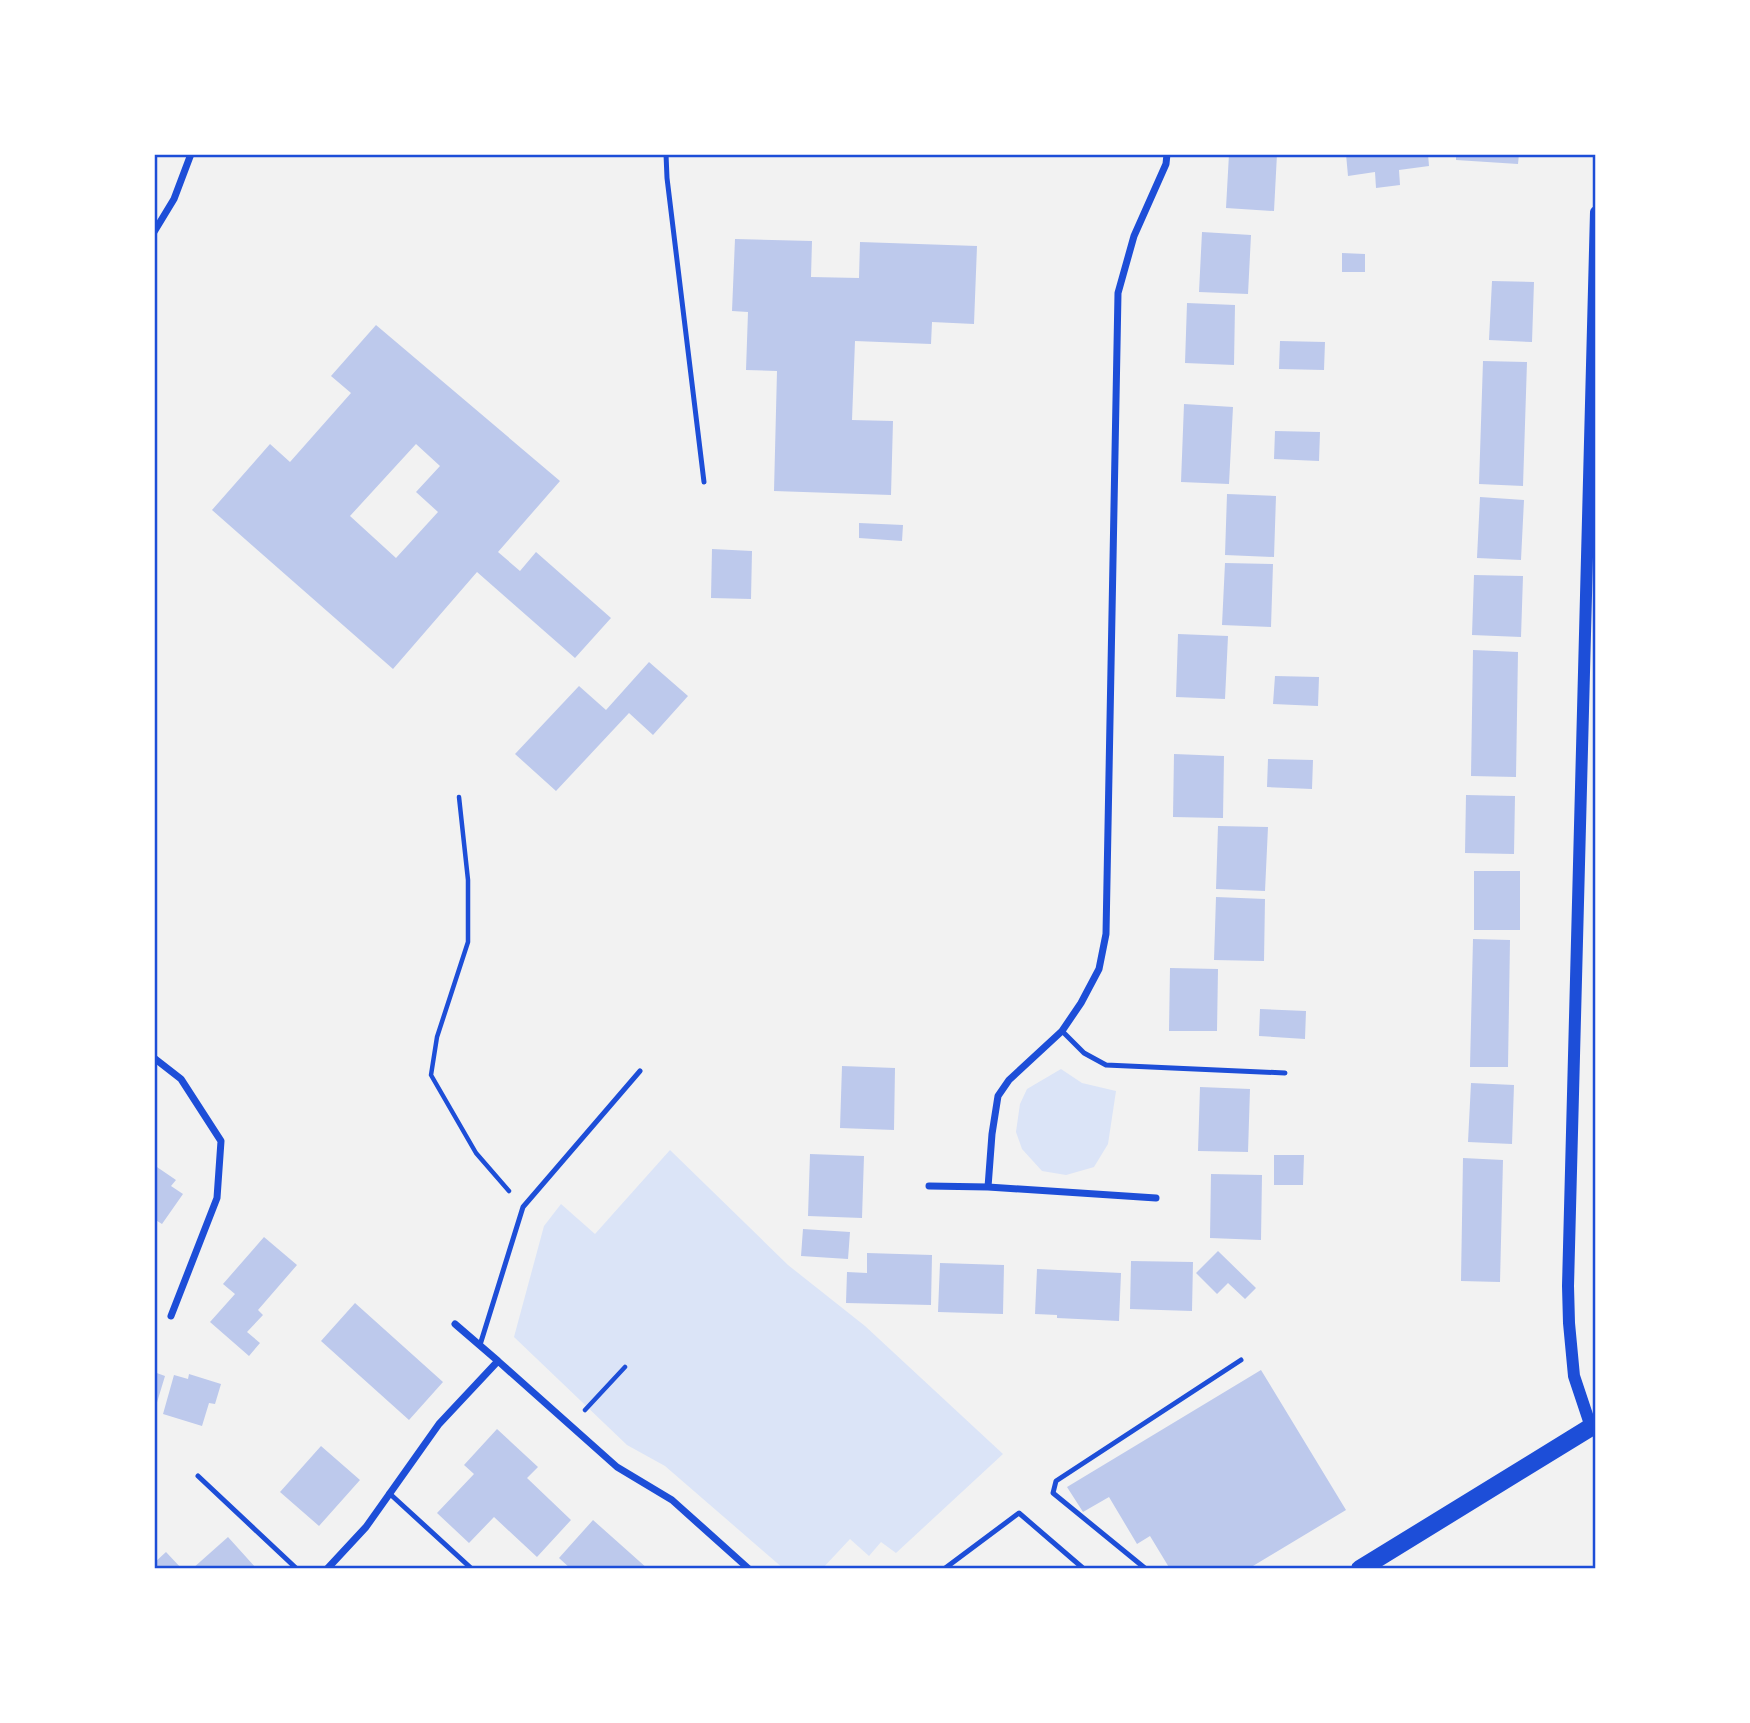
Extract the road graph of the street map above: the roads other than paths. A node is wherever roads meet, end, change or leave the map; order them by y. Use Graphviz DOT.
graph roads {
  1 [pos="191,154"];
  2 [pos="666,154"];
  3 [pos="1167,154"];
  4 [pos="1596,212"];
  5 [pos="154,232"];
  6 [pos="704,482"];
  7 [pos="1062,1031"];
  8 [pos="154,1058"];
  9 [pos="640,1071"];
  10 [pos="1285,1073"];
  11 [pos="929,1186"];
  12 [pos="988,1187"];
  13 [pos="1156,1198"];
  14 [pos="171,1316"];
  15 [pos="455,1324"];
  16 [pos="480,1345"];
  17 [pos="1241,1360"];
  18 [pos="498,1361"];
  19 [pos="1594,1428"];
  20 [pos="198,1476"];
  21 [pos="389,1493"];
  22 [pos="297,1569"];
  23 [pos="327,1569"];
  24 [pos="472,1569"];
  25 [pos="749,1569"];
  26 [pos="944,1569"];
  27 [pos="1083,1569"];
  28 [pos="1146,1569"];
  29 [pos="1360,1569"];
  1 -- 5 [label="street"];
  2 -- 6 [label="lane"];
  3 -- 7 [label="street"];
  4 -- 19 [label="street"];
  7 -- 10 [label="lane"];
  7 -- 12 [label="street"];
  8 -- 14 [label="street"];
  9 -- 16 [label="lane"];
  11 -- 12 [label="street"];
  12 -- 13 [label="street"];
  15 -- 16 [label="street"];
  16 -- 18 [label="street"];
  17 -- 28 [label="lane"];
  18 -- 21 [label="street"];
  18 -- 25 [label="street"];
  19 -- 29 [label="main road"];
  20 -- 22 [label="lane"];
  21 -- 23 [label="street"];
  21 -- 24 [label="lane"];
  26 -- 27 [label="lane"];
}
